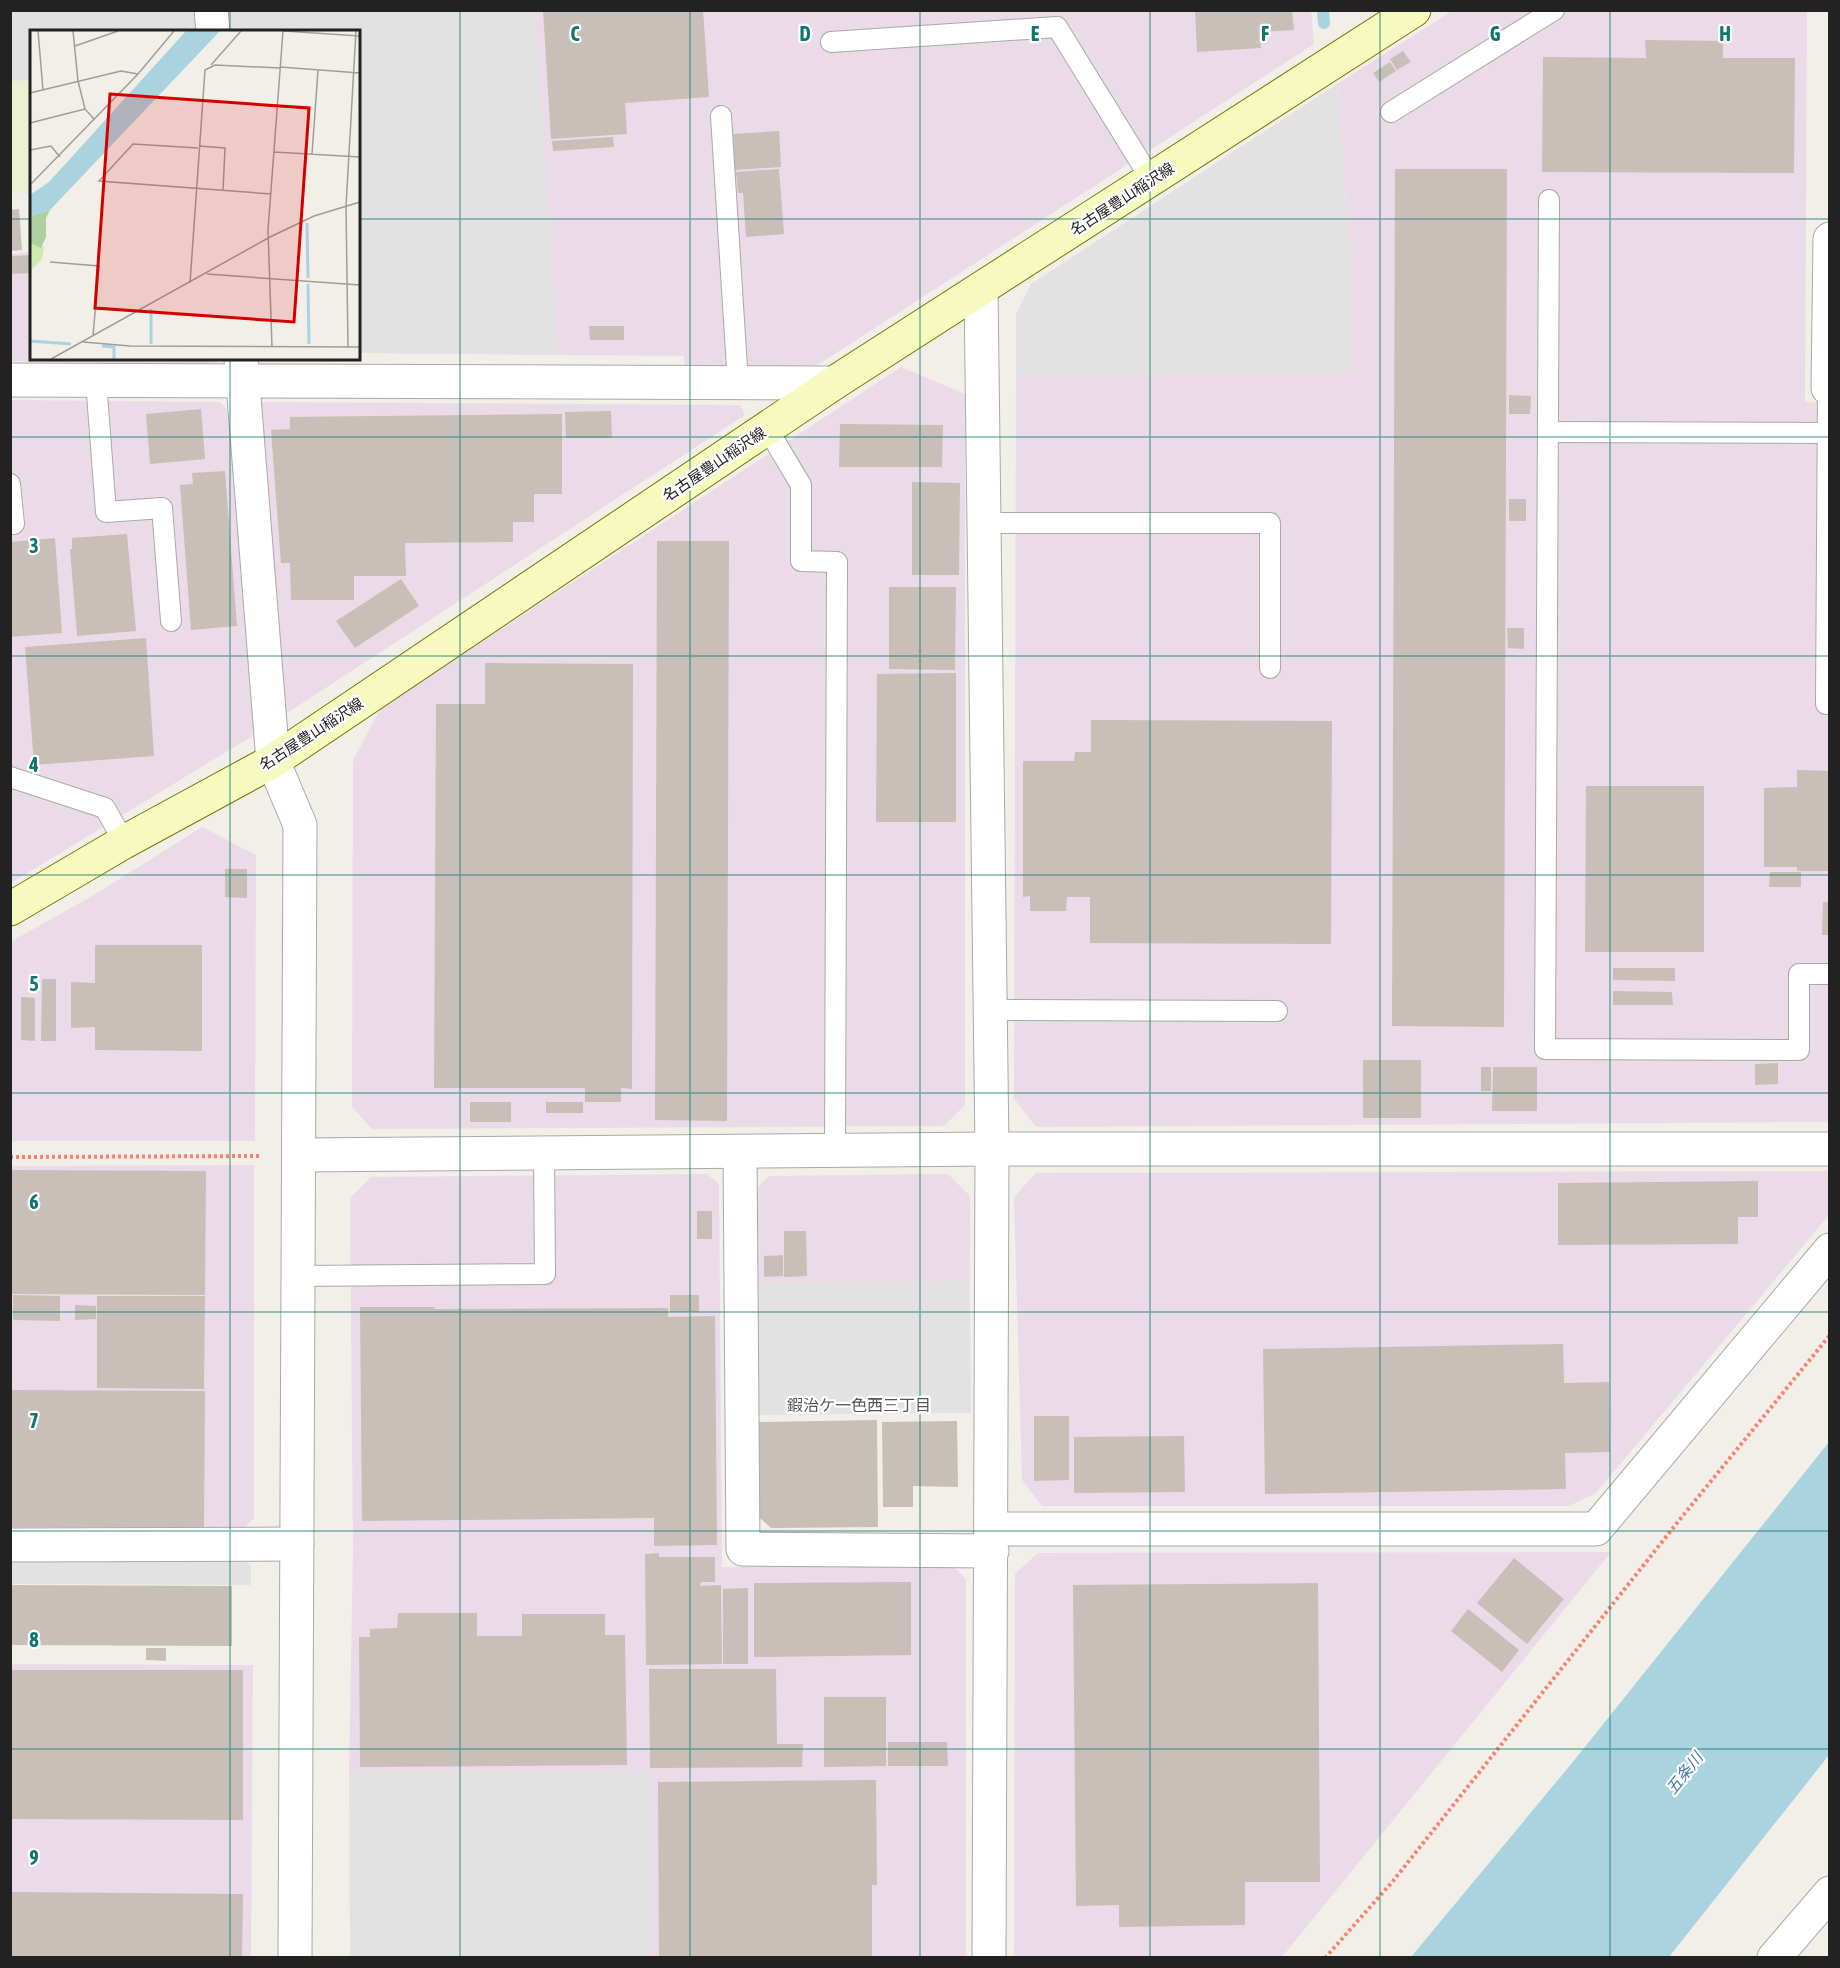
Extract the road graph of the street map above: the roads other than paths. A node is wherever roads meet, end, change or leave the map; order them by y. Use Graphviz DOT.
graph roads {
  1 [pos="211,10"];
  2 [pos="1414,10"];
  3 [pos="1554,10"];
  4 [pos="213,30"];
  5 [pos="831,42"];
  6 [pos="1391,112"];
  7 [pos="721,116"];
  8 [pos="1152,181"];
  9 [pos="1549,200"];
  10 [pos="1830,239"];
  11 [pos="981,290"];
  12 [pos="242,370"];
  13 [pos="10,380"];
  14 [pos="96,381"];
  15 [pos="834,383"];
  16 [pos="738,384"];
  17 [pos="1829,388"];
  18 [pos="768,428"];
  19 [pos="1548,432"];
  20 [pos="1827,433"];
  21 [pos="10,484"];
  22 [pos="984,523"];
  23 [pos="14,524"];
  24 [pos="171,621"];
  25 [pos="1270,668"];
  26 [pos="1830,704"];
  27 [pos="273,761"];
  28 [pos="10,777"];
  29 [pos="124,842"];
  30 [pos="10,909"];
  31 [pos="1830,974"];
  32 [pos="990,1010"];
  33 [pos="1276,1011"];
  34 [pos="992,1149"];
  35 [pos="1830,1149"];
  36 [pos="835,1150"];
  37 [pos="740,1152"];
  38 [pos="544,1153"];
  39 [pos="298,1155"];
  40 [pos="1830,1250"];
  41 [pos="298,1276"];
  42 [pos="992,1540"];
  43 [pos="297,1544"];
  44 [pos="10,1545"];
  45 [pos="1830,1893"];
  46 [pos="295,1958"];
  47 [pos="989,1958"];
  48 [pos="1774,1958"];
  1 -- 4 [label="street"];
  2 -- 8 [label="main road, 名古屋豊山稲沢線"];
  3 -- 6 [label="lane"];
  5 -- 8 [label="lane"];
  7 -- 16 [label="lane"];
  8 -- 11 [label="main road, 名古屋豊山稲沢線"];
  9 -- 19 [label="lane"];
  10 -- 17 [label="street"];
  11 -- 15 [label="main road, 名古屋豊山稲沢線"];
  11 -- 22 [label="street"];
  12 -- 14 [label="street"];
  12 -- 16 [label="street"];
  12 -- 27 [label="street"];
  13 -- 14 [label="street"];
  14 -- 24 [label="lane"];
  15 -- 16 [label="street"];
  15 -- 18 [label="main road, 名古屋豊山稲沢線"];
  17 -- 20 [label="lane"];
  18 -- 27 [label="main road, 名古屋豊山稲沢線"];
  18 -- 36 [label="lane"];
  19 -- 20 [label="lane"];
  19 -- 31 [label="lane"];
  20 -- 26 [label="lane"];
  21 -- 23 [label="lane"];
  22 -- 25 [label="lane"];
  22 -- 32 [label="street"];
  27 -- 29 [label="main road, 名古屋豊山稲沢線"];
  27 -- 39 [label="street"];
  28 -- 29 [label="lane"];
  29 -- 30 [label="main road, 名古屋豊山稲沢線"];
  32 -- 33 [label="lane"];
  32 -- 34 [label="street"];
  34 -- 35 [label="street"];
  34 -- 36 [label="street"];
  34 -- 42 [label="street"];
  36 -- 37 [label="street"];
  37 -- 38 [label="street"];
  37 -- 42 [label="street"];
  38 -- 39 [label="street"];
  38 -- 41 [label="lane"];
  39 -- 41 [label="street"];
  40 -- 42 [label="street"];
  41 -- 43 [label="street"];
  42 -- 47 [label="street"];
  43 -- 44 [label="street"];
  43 -- 46 [label="street"];
  45 -- 48 [label="street"];
}
